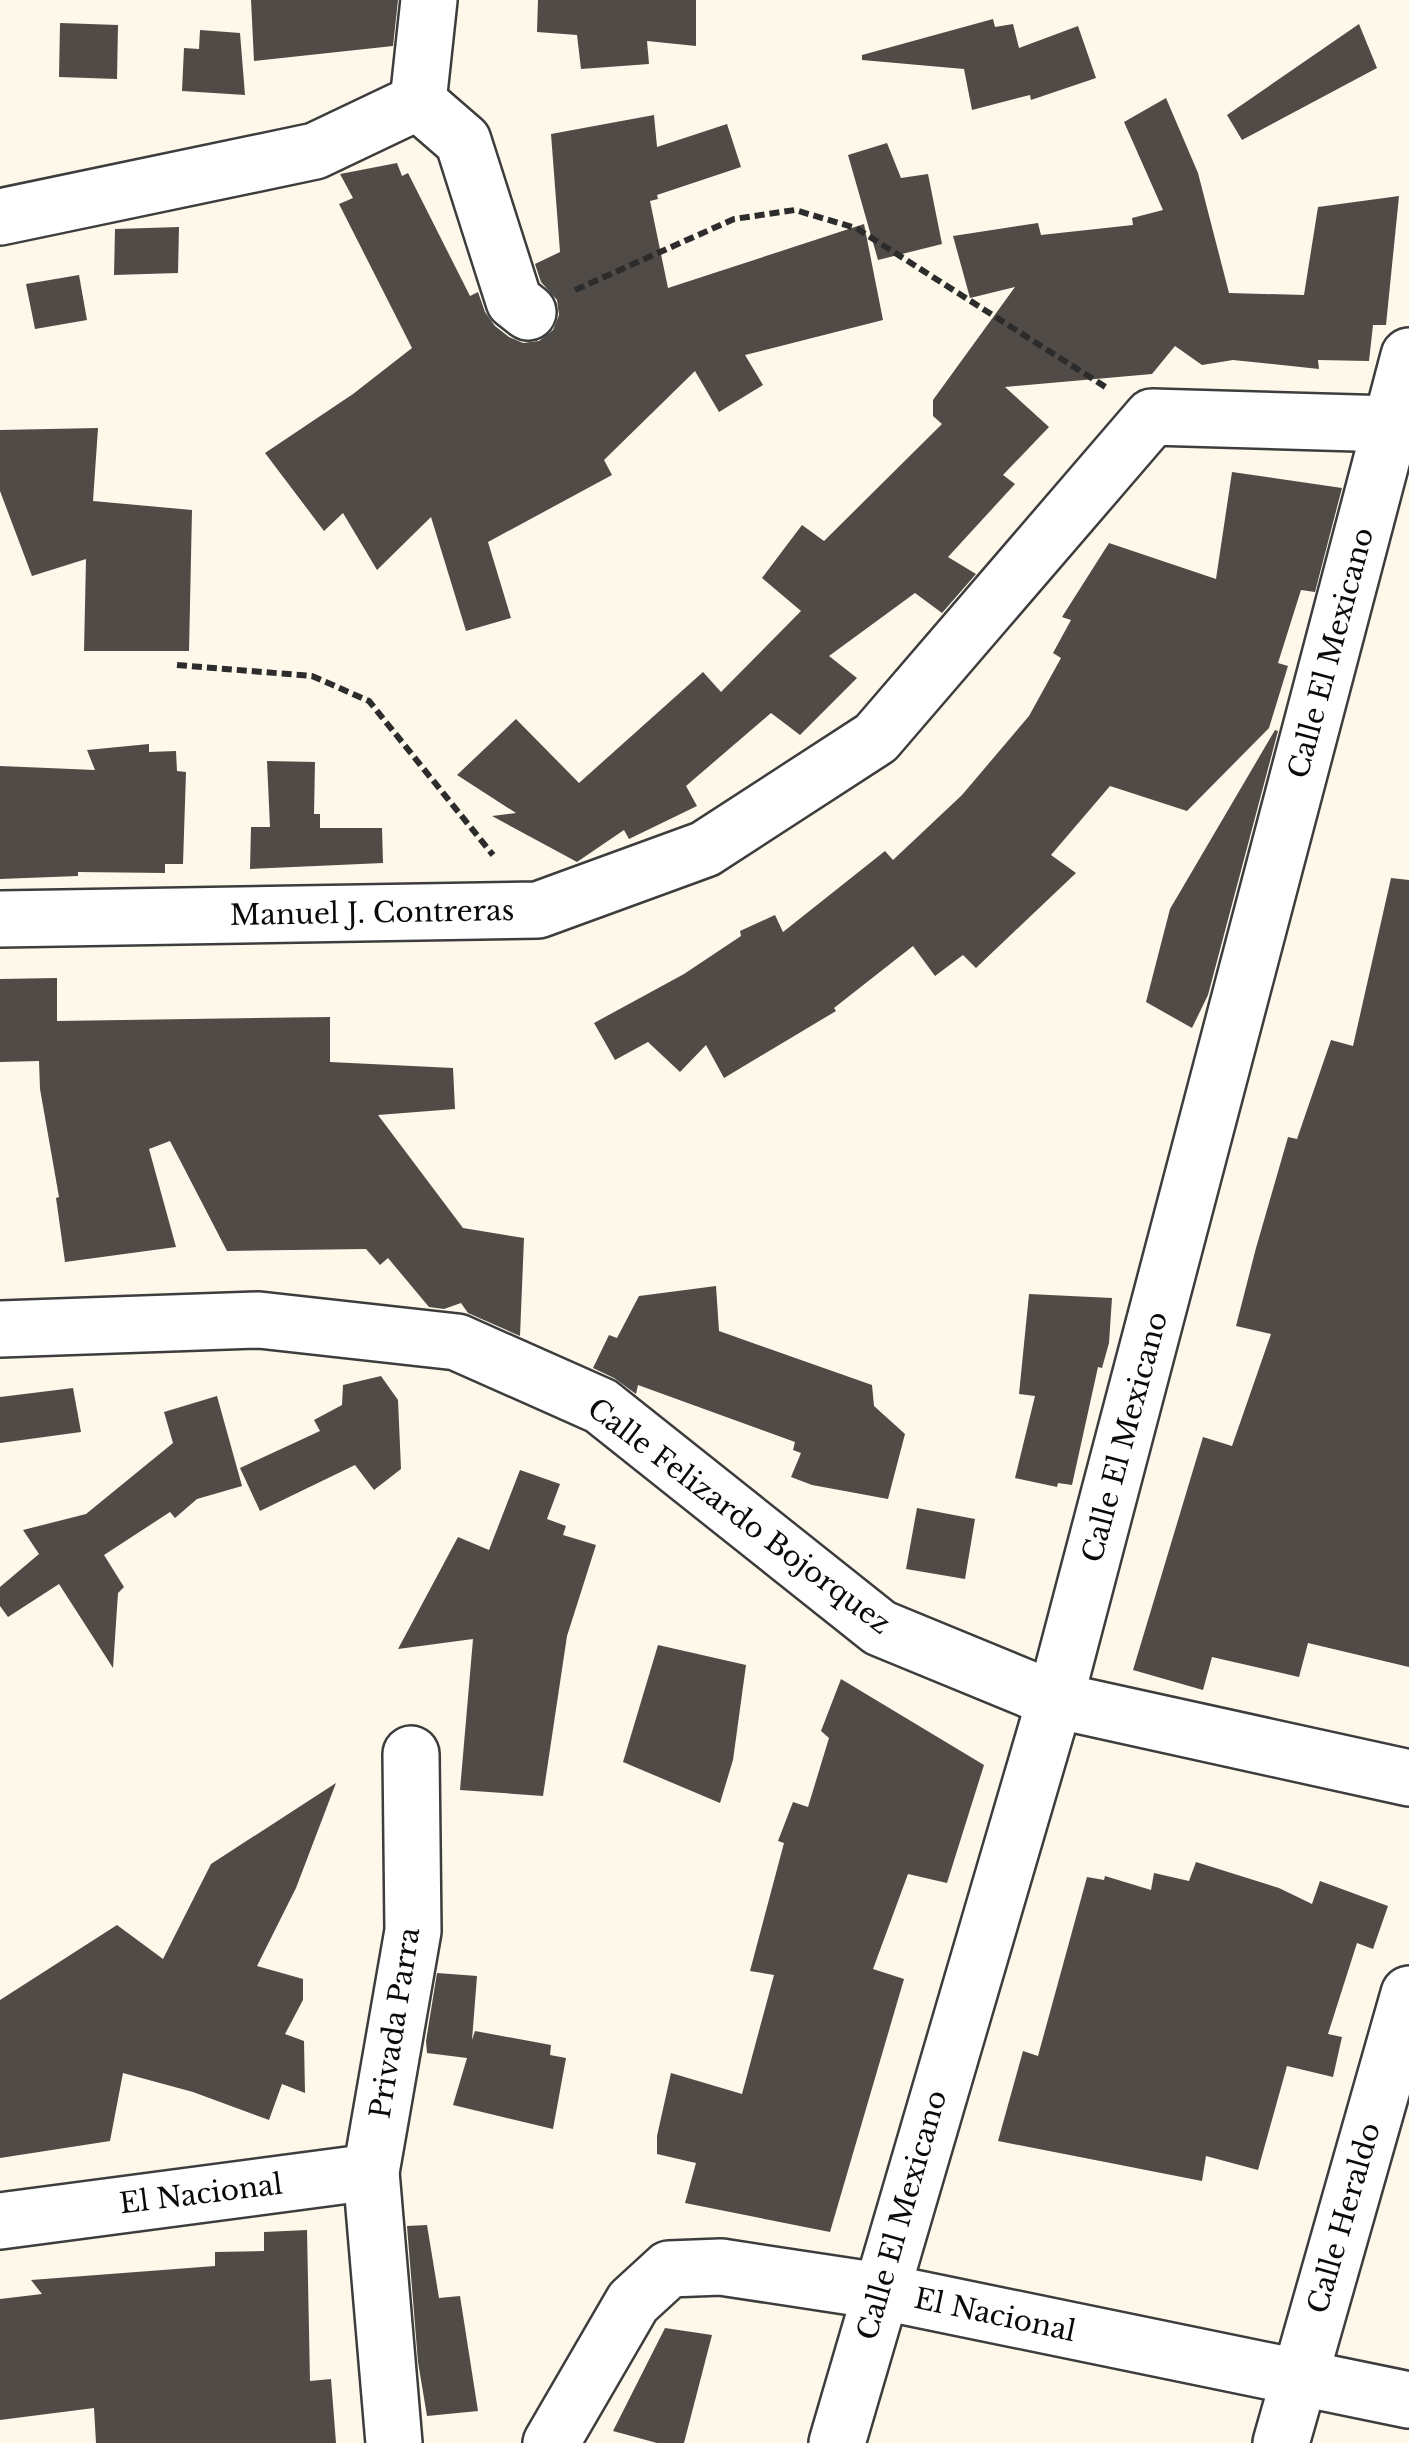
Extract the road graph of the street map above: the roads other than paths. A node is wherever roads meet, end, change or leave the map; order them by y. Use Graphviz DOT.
graph roads {
  1 [pos="429,0"];
  2 [pos="418,102"];
  3 [pos="0,218"];
  4 [pos="528,312"];
  5 [pos="1409,356"];
  6 [pos="1400,426"];
  7 [pos="0,919"];
  8 [pos="0,1329"];
  9 [pos="1056,1700"];
  10 [pos="411,1754"];
  11 [pos="1409,1778"];
  12 [pos="1409,1994"];
  13 [pos="371,2172"];
  14 [pos="0,2221"];
  15 [pos="879,2291"];
  16 [pos="1298,2377"];
  17 [pos="1409,2400"];
  18 [pos="394,2443"];
  19 [pos="551,2443"];
  20 [pos="837,2443"];
  21 [pos="1280,2443"];
  1 -- 2 [label="street"];
  2 -- 3 [label="street"];
  2 -- 4 [label="street"];
  5 -- 6 [label="street, Calle El Mexicano"];
  6 -- 7 [label="street, Manuel J. Contreras"];
  6 -- 9 [label="street, Calle El Mexicano"];
  8 -- 9 [label="street, Calle Felizardo Bojorquez"];
  9 -- 11 [label="street, Calle Felizardo Bojorquez"];
  9 -- 15 [label="street, Calle El Mexicano"];
  10 -- 13 [label="street, Privada Parra"];
  12 -- 16 [label="street, Calle Heraldo"];
  13 -- 14 [label="street, El Nacional"];
  13 -- 18 [label="street"];
  15 -- 16 [label="street, El Nacional"];
  15 -- 19 [label="street, El Nacional"];
  15 -- 20 [label="street, Calle El Mexicano"];
  16 -- 17 [label="street, El Nacional"];
  16 -- 21 [label="street, Calle Heraldo"];
}
